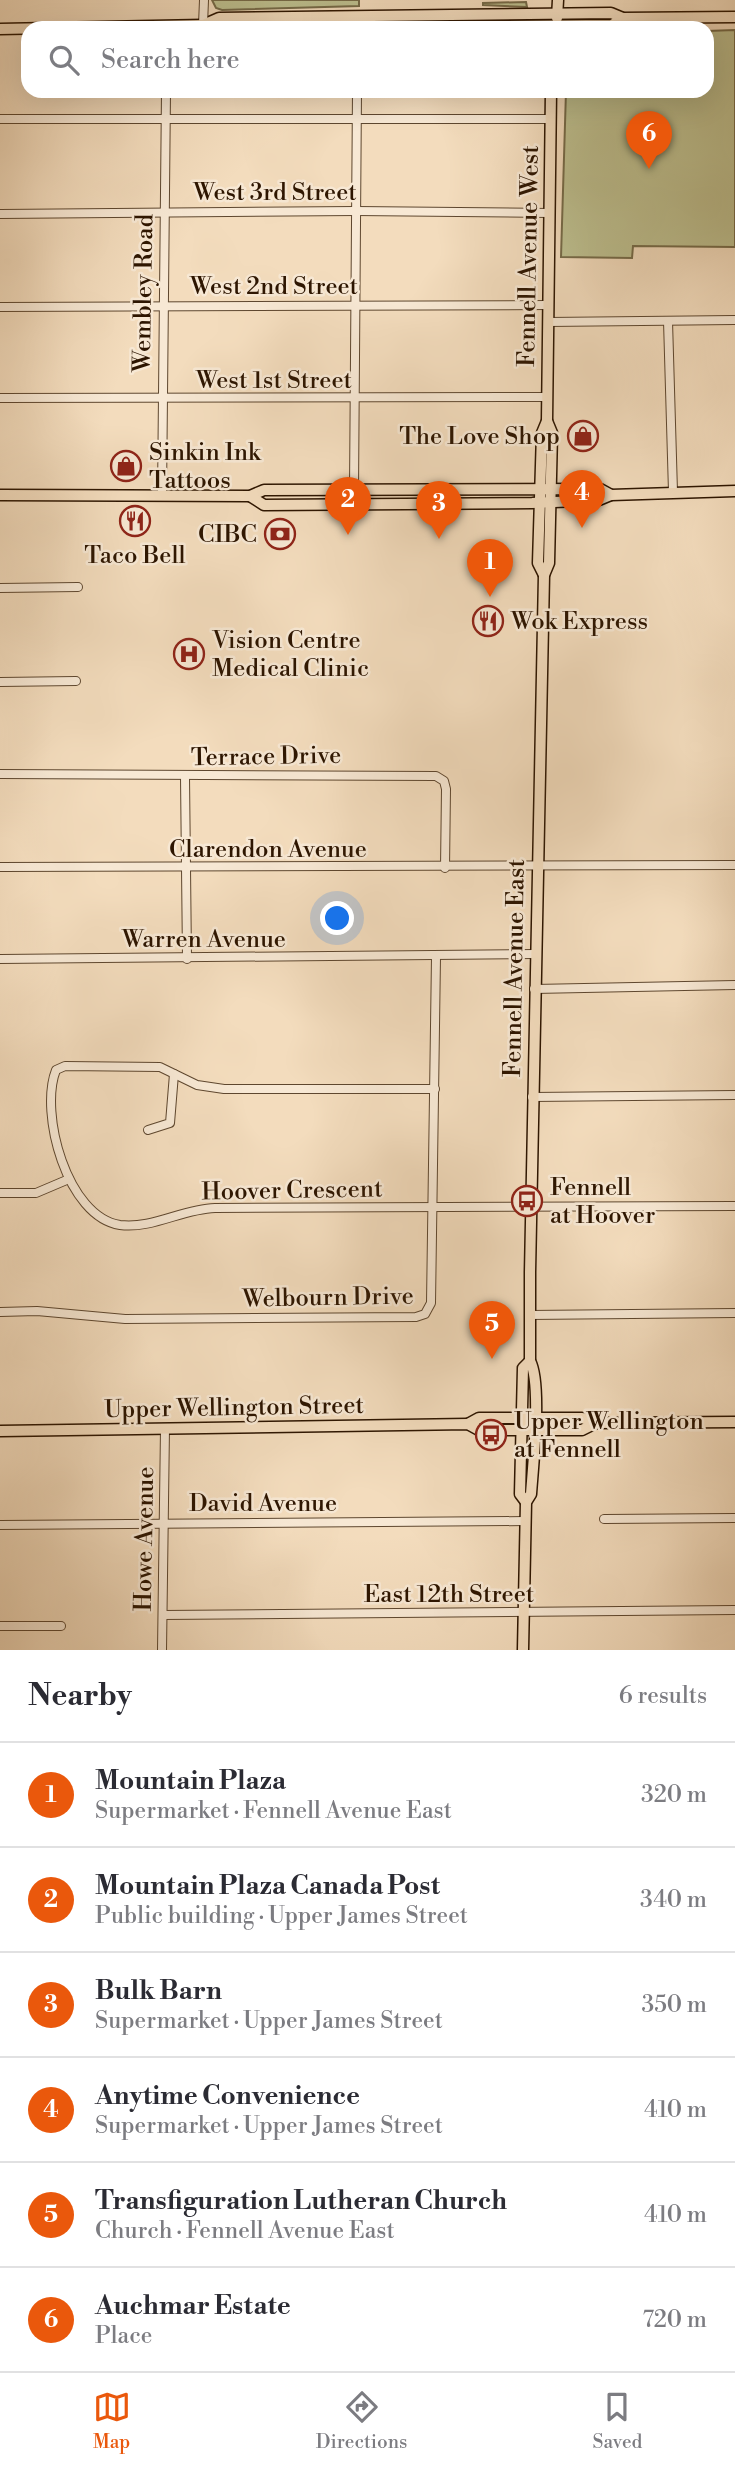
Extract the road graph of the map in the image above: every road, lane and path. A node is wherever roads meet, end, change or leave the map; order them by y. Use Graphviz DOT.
graph roads {
  1 [pos="204,0"];
  2 [pos="558,0"];
  3 [pos="545,1"];
  4 [pos="735,17"];
  5 [pos="208,21"];
  6 [pos="215,21"];
  7 [pos="468,21"];
  8 [pos="551,21"];
  9 [pos="551,21"];
  10 [pos="618,21"];
  11 [pos="0,29"];
  12 [pos="21,29"];
  13 [pos="166,98"];
  14 [pos="357,98"];
  15 [pos="551,98"];
  16 [pos="0,119"];
  17 [pos="551,119"];
  18 [pos="357,120"];
  19 [pos="166,121"];
  20 [pos="356,211"];
  21 [pos="163,213"];
  22 [pos="550,213"];
  23 [pos="0,214"];
  24 [pos="355,304"];
  25 [pos="548,305"];
  26 [pos="164,306"];
  27 [pos="0,307"];
  28 [pos="735,320"];
  29 [pos="668,321"];
  30 [pos="548,322"];
  31 [pos="547,397"];
  32 [pos="0,398"];
  33 [pos="161,399"];
  34 [pos="354,399"];
  35 [pos="354,490"];
  36 [pos="735,491"];
  37 [pos="673,492"];
  38 [pos="0,495"];
  39 [pos="162,496"];
  40 [pos="250,496"];
  41 [pos="545,496"];
  42 [pos="78,587"];
  43 [pos="0,588"];
  44 [pos="76,681"];
  45 [pos="0,682"];
  46 [pos="0,774"];
  47 [pos="185,776"];
  48 [pos="735,865"];
  49 [pos="536,866"];
  50 [pos="0,867"];
  51 [pos="187,868"];
  52 [pos="445,868"];
  53 [pos="534,954"];
  54 [pos="436,957"];
  55 [pos="0,959"];
  56 [pos="187,959"];
  57 [pos="735,985"];
  58 [pos="534,989"];
  59 [pos="174,1074"];
  60 [pos="435,1089"];
  61 [pos="735,1095"];
  62 [pos="532,1097"];
  63 [pos="148,1130"];
  64 [pos="69,1179"];
  65 [pos="0,1193"];
  66 [pos="735,1206"];
  67 [pos="531,1207"];
  68 [pos="433,1208"];
  69 [pos="0,1312"];
  70 [pos="735,1313"];
  71 [pos="529,1315"];
  72 [pos="530,1361"];
  73 [pos="735,1422"];
  74 [pos="520,1424"];
  75 [pos="534,1424"];
  76 [pos="165,1428"];
  77 [pos="0,1431"];
  78 [pos="526,1502"];
  79 [pos="735,1518"];
  80 [pos="604,1519"];
  81 [pos="525,1521"];
  82 [pos="164,1523"];
  83 [pos="0,1525"];
  84 [pos="735,1610"];
  85 [pos="523,1611"];
  86 [pos="163,1615"];
  87 [pos="0,1626"];
  88 [pos="61,1626"];
  89 [pos="162,1650"];
  90 [pos="523,1650"];
  1 -- 5 [label="street"];
  2 -- 8 [label="main road"];
  3 -- 9 [label="main road"];
  4 -- 10 [label="main road"];
  6 -- 7 [label="main road"];
  11 -- 12 [label="main road"];
  13 -- 19 [label="street, Wembley Road"];
  14 -- 18 [label="street"];
  15 -- 17 [label="main road, Fennell Avenue West"];
  16 -- 19 [label="street"];
  17 -- 18 [label="street"];
  17 -- 22 [label="main road, Fennell Avenue West"];
  18 -- 19 [label="street"];
  18 -- 20 [label="street"];
  19 -- 21 [label="street, Wembley Road"];
  20 -- 21 [label="street, West 3rd Street"];
  20 -- 22 [label="street, West 3rd Street"];
  20 -- 24 [label="street"];
  21 -- 23 [label="street, West 3rd Street"];
  21 -- 26 [label="street, Wembley Road"];
  22 -- 25 [label="main road, Fennell Avenue West"];
  24 -- 25 [label="street, West 2nd Street"];
  24 -- 26 [label="street, West 2nd Street"];
  24 -- 34 [label="street"];
  25 -- 30 [label="main road, Fennell Avenue West"];
  26 -- 27 [label="street, West 2nd Street"];
  26 -- 33 [label="street, Wembley Road"];
  28 -- 29 [label="street"];
  29 -- 30 [label="street"];
  29 -- 37 [label="street"];
  30 -- 31 [label="main road, Fennell Avenue West"];
  31 -- 34 [label="street, West 1st Street"];
  31 -- 41 [label="main road, Fennell Avenue West"];
  32 -- 33 [label="street, West 1st Street"];
  33 -- 34 [label="street, West 1st Street"];
  33 -- 39 [label="street, Wembley Road"];
  34 -- 35 [label="street"];
  35 -- 40 [label="main road"];
  35 -- 41 [label="main road"];
  36 -- 37 [label="main road"];
  37 -- 41 [label="main road"];
  38 -- 39 [label="main road"];
  39 -- 40 [label="main road"];
  40 -- 41 [label="main road"];
  41 -- 49 [label="main road, Fennell Avenue East"];
  42 -- 43 [label="street"];
  44 -- 45 [label="street"];
  46 -- 47 [label="street, Terrace Drive"];
  47 -- 51 [label="street"];
  47 -- 52 [label="street, Terrace Drive"];
  48 -- 49 [label="street, Clarendon Avenue"];
  49 -- 52 [label="street, Clarendon Avenue"];
  49 -- 53 [label="main road, Fennell Avenue East"];
  50 -- 51 [label="street, Clarendon Avenue"];
  51 -- 52 [label="street, Clarendon Avenue"];
  51 -- 56 [label="street"];
  53 -- 54 [label="street, Warren Avenue"];
  53 -- 58 [label="main road, Fennell Avenue East"];
  54 -- 56 [label="street, Warren Avenue"];
  54 -- 60 [label="street, Welbourn Drive"];
  55 -- 56 [label="street, Warren Avenue"];
  57 -- 58 [label="street"];
  58 -- 62 [label="main road, Fennell Avenue East"];
  59 -- 60 [label="street, Hoover Crescent"];
  59 -- 63 [label="street"];
  59 -- 64 [label="street, Hoover Crescent"];
  60 -- 68 [label="street, Welbourn Drive"];
  61 -- 62 [label="street"];
  62 -- 67 [label="main road, Fennell Avenue East"];
  64 -- 65 [label="street"];
  64 -- 68 [label="street, Hoover Crescent"];
  66 -- 67 [label="street, Hoover Crescent"];
  67 -- 68 [label="street, Hoover Crescent"];
  67 -- 71 [label="main road, Fennell Avenue East"];
  68 -- 69 [label="street, Welbourn Drive"];
  70 -- 71 [label="street"];
  71 -- 72 [label="main road, Fennell Avenue East"];
  72 -- 74 [label="main road, Fennell Avenue East"];
  72 -- 75 [label="main road, Fennell Avenue East"];
  73 -- 75 [label="main road, Upper Wellington Street"];
  74 -- 75 [label="main road, Upper Wellington Street"];
  74 -- 76 [label="main road, Upper Wellington Street"];
  74 -- 78 [label="main road, Fennell Avenue East"];
  75 -- 78 [label="main road, Fennell Avenue East"];
  76 -- 77 [label="main road, Upper Wellington Street"];
  76 -- 82 [label="street, Howe Avenue"];
  78 -- 81 [label="main road, Fennell Avenue East"];
  79 -- 80 [label="street"];
  81 -- 82 [label="street, David Avenue"];
  81 -- 85 [label="main road, Fennell Avenue East"];
  82 -- 83 [label="street, David Avenue"];
  82 -- 86 [label="street, Howe Avenue"];
  84 -- 85 [label="street, East 12th Street"];
  85 -- 86 [label="street, East 12th Street"];
  85 -- 90 [label="main road, Fennell Avenue East"];
  86 -- 89 [label="street, Howe Avenue"];
  87 -- 88 [label="street"];
}
